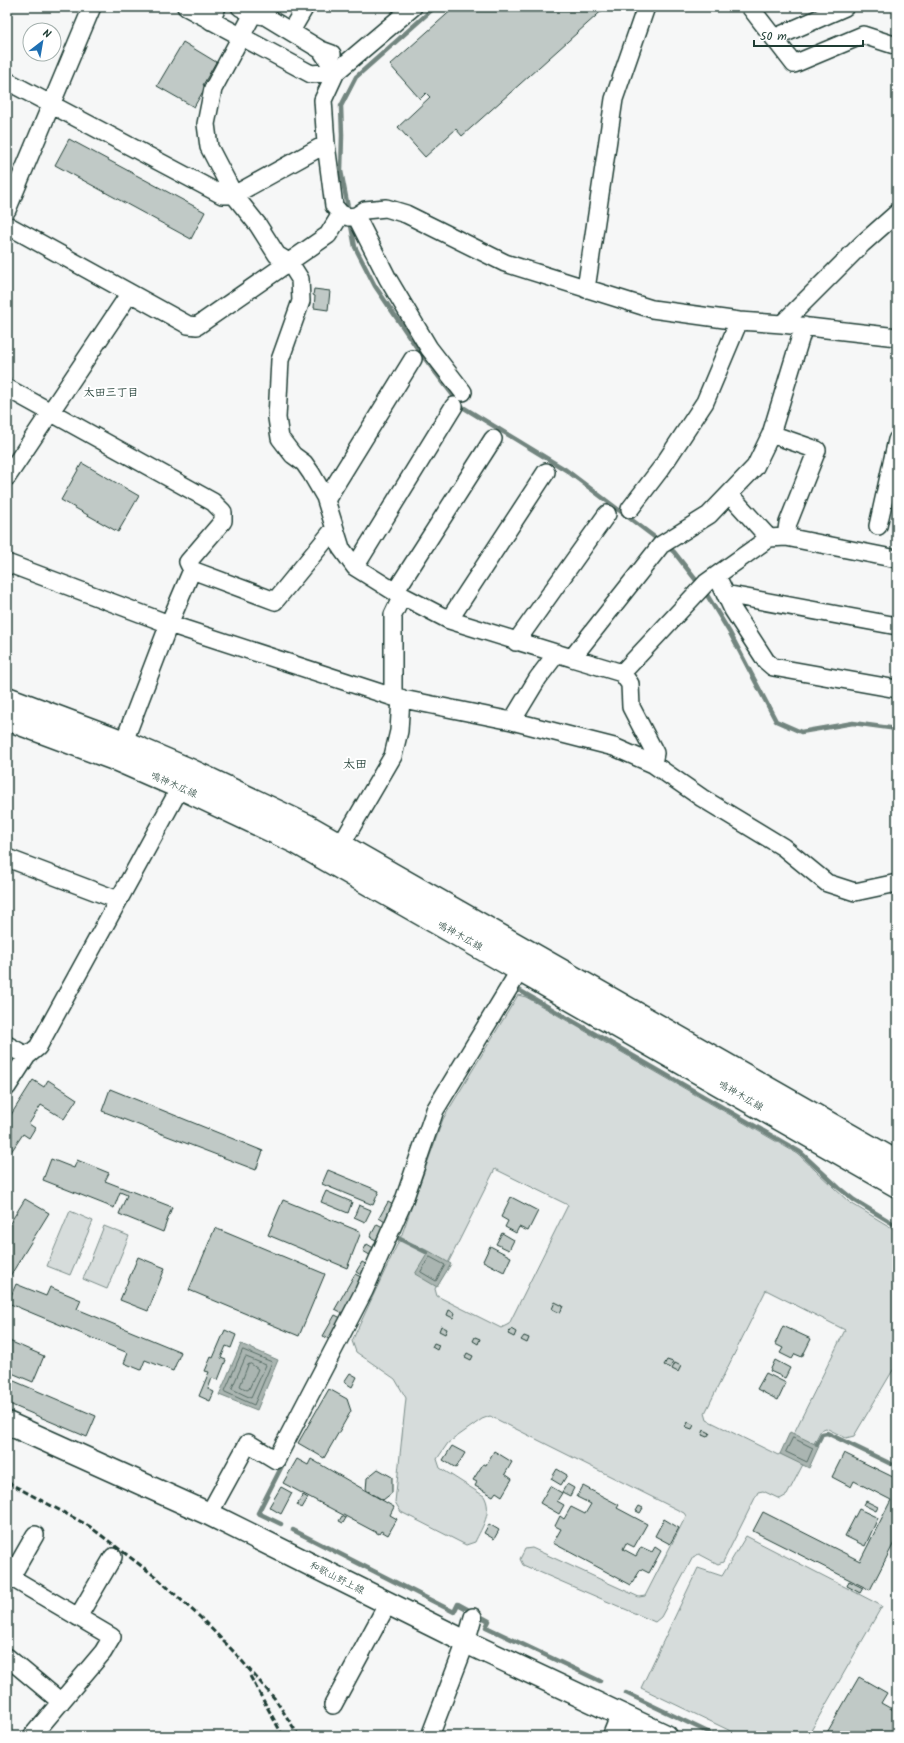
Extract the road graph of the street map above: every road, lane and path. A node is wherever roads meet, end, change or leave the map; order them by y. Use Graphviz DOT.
graph roads {
  1 [pos="92,7"];
  2 [pos="186,7"];
  3 [pos="305,7"];
  4 [pos="413,7"];
  5 [pos="646,7"];
  6 [pos="750,7"];
  7 [pos="844,7"];
  8 [pos="246,10"];
  9 [pos="214,14"];
  10 [pos="291,31"];
  11 [pos="241,37"];
  12 [pos="774,38"];
  13 [pos="897,46"];
  14 [pos="321,50"];
  15 [pos="358,54"];
  16 [pos="336,72"];
  17 [pos="311,74"];
  18 [pos="7,81"];
  19 [pos="322,100"];
  20 [pos="52,105"];
  21 [pos="326,144"];
  22 [pos="234,195"];
  23 [pos="7,210"];
  24 [pos="897,213"];
  25 [pos="349,215"];
  26 [pos="7,225"];
  27 [pos="290,263"];
  28 [pos="586,289"];
  29 [pos="130,293"];
  30 [pos="740,321"];
  31 [pos="782,324"];
  32 [pos="804,326"];
  33 [pos="897,337"];
  34 [pos="413,359"];
  35 [pos="7,388"];
  36 [pos="51,412"];
  37 [pos="771,434"];
  38 [pos="493,439"];
  39 [pos="897,440"];
  40 [pos="546,472"];
  41 [pos="7,477"];
  42 [pos="729,494"];
  43 [pos="326,500"];
  44 [pos="630,509"];
  45 [pos="607,514"];
  46 [pos="878,526"];
  47 [pos="334,529"];
  48 [pos="786,537"];
  49 [pos="769,538"];
  50 [pos="897,559"];
  51 [pos="7,563"];
  52 [pos="355,568"];
  53 [pos="192,570"];
  54 [pos="717,576"];
  55 [pos="399,594"];
  56 [pos="725,594"];
  57 [pos="449,620"];
  58 [pos="169,624"];
  59 [pos="897,626"];
  60 [pos="516,642"];
  61 [pos="565,656"];
  62 [pos="622,673"];
  63 [pos="897,689"];
  64 [pos="7,698"];
  65 [pos="397,698"];
  66 [pos="7,719"];
  67 [pos="512,720"];
  68 [pos="121,751"];
  69 [pos="653,764"];
  70 [pos="185,779"];
  71 [pos="341,845"];
  72 [pos="7,858"];
  73 [pos="897,883"];
  74 [pos="118,900"];
  75 [pos="525,961"];
  76 [pos="7,1045"];
  77 [pos="27,1056"];
  78 [pos="7,1087"];
  79 [pos="897,1162"];
  80 [pos="897,1186"];
  81 [pos="7,1423"];
  82 [pos="209,1514"];
  83 [pos="35,1535"];
  84 [pos="113,1557"];
  85 [pos="9,1576"];
  86 [pos="388,1603"];
  87 [pos="78,1617"];
  88 [pos="473,1617"];
  89 [pos="466,1642"];
  90 [pos="7,1657"];
  91 [pos="61,1702"];
  92 [pos="333,1705"];
  93 [pos="622,1716"];
  94 [pos="32,1736"];
  95 [pos="430,1736"];
  96 [pos="614,1736"];
  97 [pos="666,1736"];
  1 -- 20 [label="street"];
  2 -- 9 [label="street"];
  3 -- 10 [label="street"];
  4 -- 15 [label="street"];
  5 -- 28 [label="street"];
  6 -- 12 [label="street"];
  7 -- 12 [label="street"];
  8 -- 10 [label="street"];
  8 -- 11 [label="street"];
  9 -- 11 [label="street"];
  10 -- 14 [label="street"];
  11 -- 17 [label="street"];
  11 -- 22 [label="street"];
  12 -- 13 [label="street"];
  14 -- 15 [label="street"];
  14 -- 16 [label="street"];
  15 -- 16 [label="street"];
  16 -- 17 [label="street"];
  16 -- 19 [label="street"];
  17 -- 19 [label="street"];
  18 -- 20 [label="street"];
  19 -- 21 [label="street"];
  20 -- 22 [label="street"];
  20 -- 23 [label="street"];
  21 -- 22 [label="street"];
  21 -- 25 [label="street"];
  22 -- 27 [label="street"];
  24 -- 31 [label="street"];
  25 -- 27 [label="street"];
  25 -- 28 [label="street"];
  25 -- 52 [label="street"];
  26 -- 29 [label="street"];
  27 -- 29 [label="street"];
  27 -- 43 [label="street"];
  28 -- 30 [label="street"];
  29 -- 36 [label="street"];
  30 -- 31 [label="street"];
  30 -- 44 [label="street"];
  31 -- 32 [label="street"];
  32 -- 33 [label="street"];
  32 -- 37 [label="street"];
  34 -- 43 [label="street"];
  35 -- 36 [label="street"];
  36 -- 41 [label="street"];
  36 -- 53 [label="street"];
  37 -- 42 [label="street"];
  37 -- 48 [label="street"];
  38 -- 55 [label="street"];
  39 -- 46 [label="street"];
  40 -- 57 [label="street"];
  42 -- 49 [label="street"];
  42 -- 61 [label="street"];
  43 -- 47 [label="street"];
  45 -- 60 [label="street"];
  47 -- 52 [label="street"];
  47 -- 53 [label="street"];
  48 -- 49 [label="street"];
  48 -- 50 [label="street"];
  49 -- 54 [label="street"];
  51 -- 58 [label="street"];
  52 -- 55 [label="street"];
  53 -- 58 [label="street"];
  54 -- 56 [label="street"];
  54 -- 62 [label="street"];
  55 -- 57 [label="street"];
  55 -- 65 [label="street"];
  56 -- 59 [label="street"];
  56 -- 63 [label="street"];
  57 -- 60 [label="street"];
  58 -- 65 [label="street"];
  58 -- 68 [label="street"];
  60 -- 61 [label="street"];
  61 -- 62 [label="street"];
  61 -- 67 [label="street"];
  62 -- 69 [label="street"];
  64 -- 68 [label="main road, 鳴神木広線"];
  65 -- 67 [label="street"];
  65 -- 71 [label="street"];
  66 -- 68 [label="main road, 鳴神木広線"];
  67 -- 69 [label="street"];
  68 -- 70 [label="main road, 鳴神木広線"];
  69 -- 73 [label="street"];
  70 -- 71 [label="main road, 鳴神木広線"];
  70 -- 74 [label="street"];
  70 -- 75 [label="main road, 鳴神木広線"];
  71 -- 75 [label="main road, 鳴神木広線"];
  72 -- 74 [label="street"];
  74 -- 77 [label="street"];
  75 -- 79 [label="main road, 鳴神木広線"];
  75 -- 80 [label="main road, 鳴神木広線"];
  75 -- 82 [label="street"];
  76 -- 77 [label="street"];
  77 -- 78 [label="street"];
  81 -- 82 [label="main road, 和歌山野上線"];
  82 -- 86 [label="main road, 和歌山野上線"];
  83 -- 85 [label="street"];
  84 -- 87 [label="street"];
  85 -- 87 [label="street"];
  86 -- 89 [label="main road, 和歌山野上線"];
  86 -- 92 [label="street"];
  87 -- 91 [label="street"];
  88 -- 89 [label="street"];
  89 -- 93 [label="main road, 和歌山野上線"];
  89 -- 95 [label="street"];
  90 -- 91 [label="street"];
  91 -- 94 [label="street"];
  93 -- 96 [label="main road"];
  93 -- 97 [label="main road, 和歌山野上線"];
}
